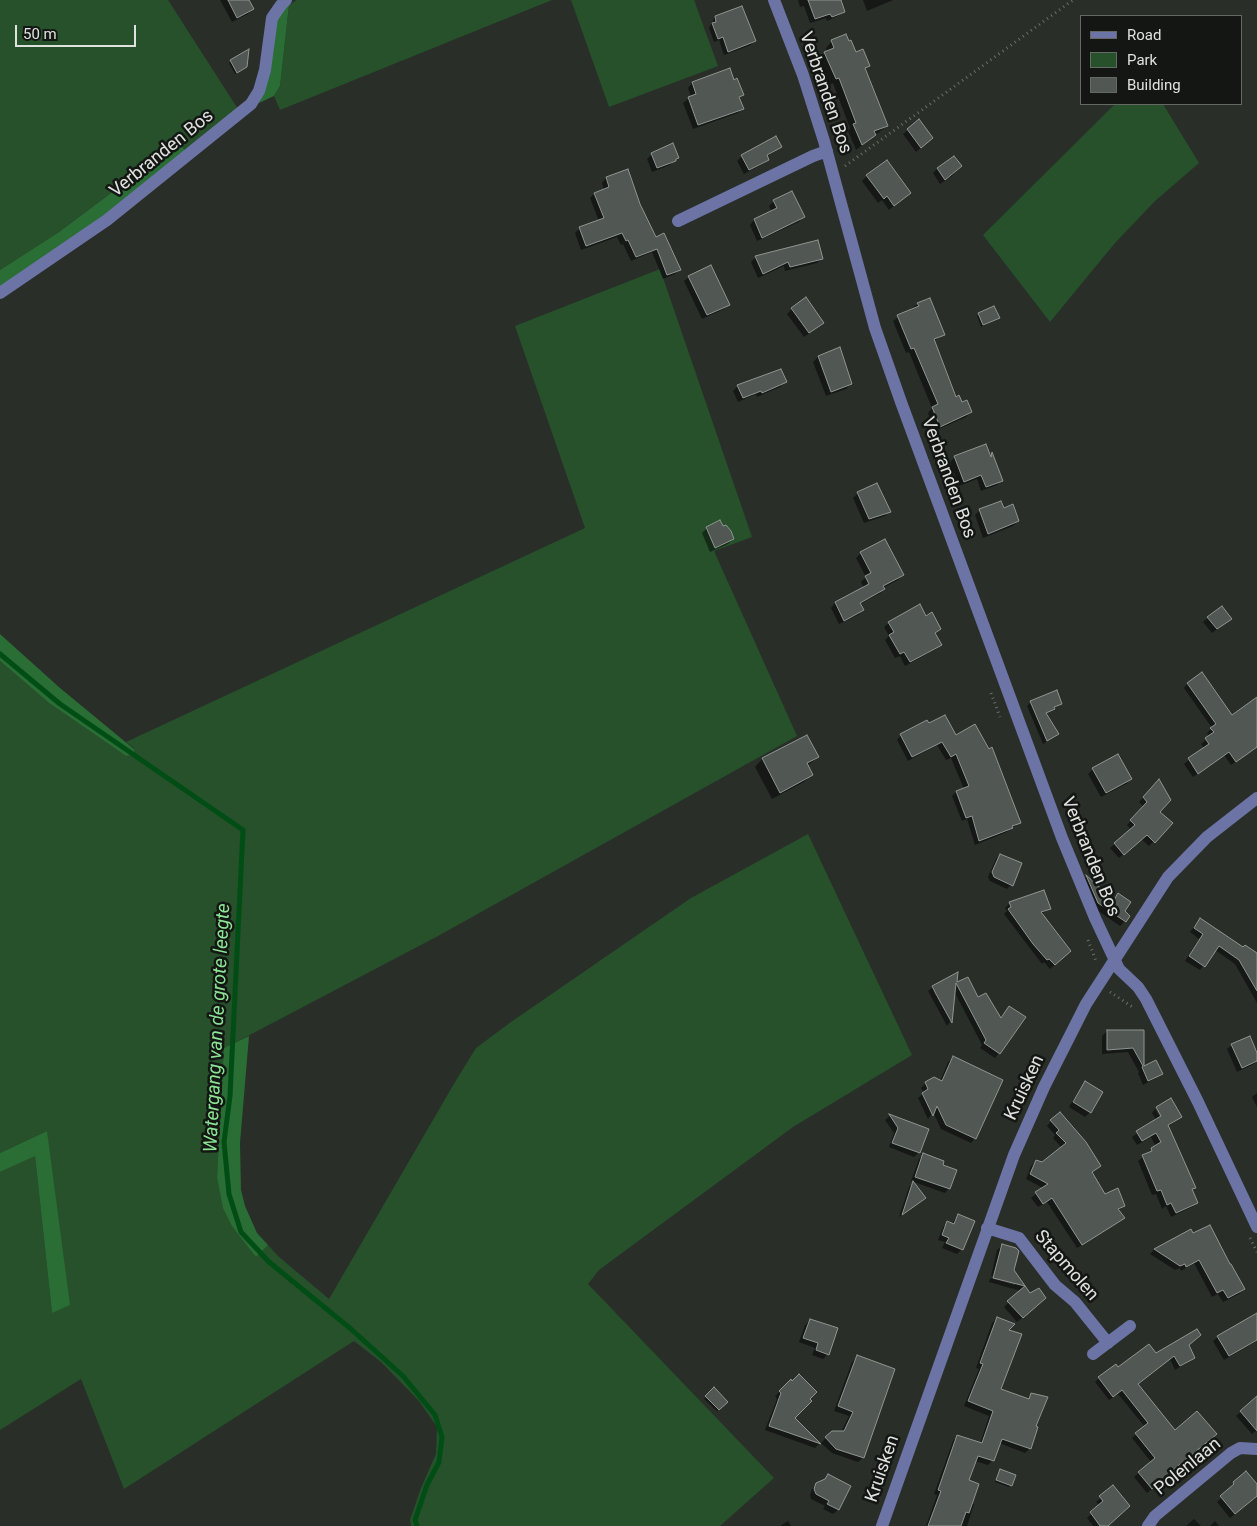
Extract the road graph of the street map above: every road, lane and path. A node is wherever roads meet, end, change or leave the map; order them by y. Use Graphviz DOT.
graph roads {
  1 [pos="286,0"];
  2 [pos="774,0"];
  3 [pos="1073,0"];
  4 [pos="827,151"];
  5 [pos="833,172"];
  6 [pos="678,221"];
  7 [pos="0,292"];
  8 [pos="1257,798"];
  9 [pos="1114,960"];
  10 [pos="1257,1227"];
  11 [pos="987,1228"];
  12 [pos="1130,1326"];
  13 [pos="1108,1343"];
  14 [pos="1094,1354"];
  15 [pos="1257,1449"];
  16 [pos="882,1526"];
  17 [pos="1148,1526"];
  1 -- 7 [label="street, Verbranden Bos"];
  2 -- 4 [label="street, Verbranden Bos"];
  3 -- 5 [label="path"];
  4 -- 5 [label="street, Verbranden Bos"];
  4 -- 6 [label="street"];
  5 -- 9 [label="street, Verbranden Bos"];
  8 -- 9 [label="street, Kruisken"];
  9 -- 10 [label="street"];
  9 -- 11 [label="street, Kruisken"];
  11 -- 13 [label="street, Stapmolen"];
  11 -- 16 [label="street, Kruisken"];
  12 -- 13 [label="street"];
  13 -- 14 [label="street"];
  15 -- 17 [label="street, Polenlaan"];
}
